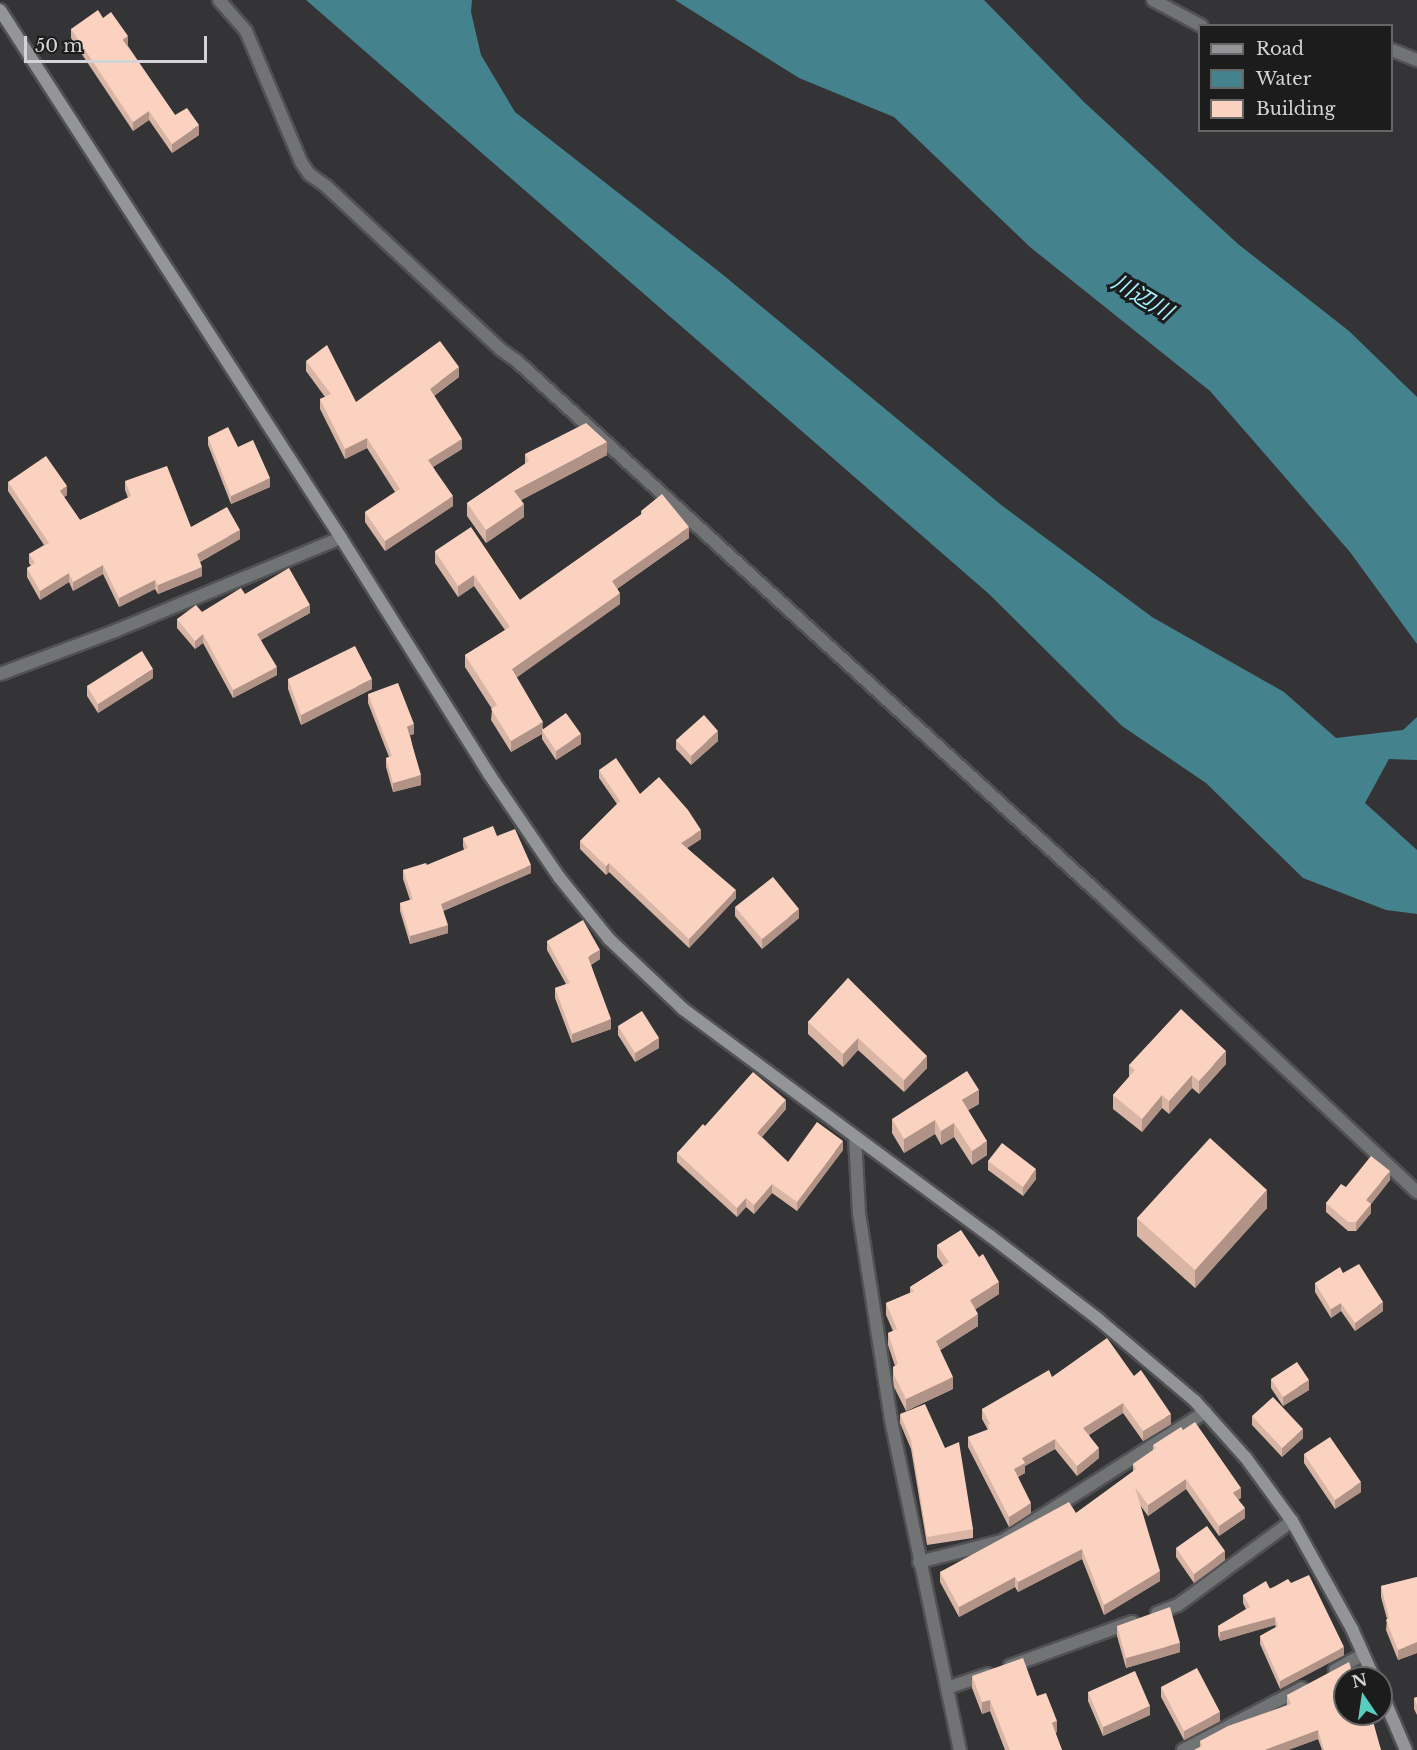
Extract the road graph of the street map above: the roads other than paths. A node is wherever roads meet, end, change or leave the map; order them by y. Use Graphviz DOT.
graph roads {
  1 [pos="219,0"];
  2 [pos="1153,0"];
  3 [pos="0,10"];
  4 [pos="1198,24"];
  5 [pos="1393,50"];
  6 [pos="1417,60"];
  7 [pos="341,538"];
  8 [pos="0,674"];
  9 [pos="855,1137"];
  10 [pos="1417,1192"];
  11 [pos="1205,1412"];
  12 [pos="1292,1521"];
  13 [pos="919,1562"];
  14 [pos="1362,1655"];
  15 [pos="1368,1666"];
  16 [pos="947,1688"];
  17 [pos="1393,1720"];
  18 [pos="960,1750"];
  19 [pos="1183,1750"];
  20 [pos="1406,1750"];
  1 -- 10 [label="street"];
  2 -- 4 [label="street"];
  3 -- 7 [label="street"];
  5 -- 6 [label="street"];
  7 -- 8 [label="street"];
  7 -- 9 [label="street"];
  9 -- 11 [label="street"];
  9 -- 13 [label="street"];
  11 -- 12 [label="street"];
  11 -- 13 [label="street"];
  12 -- 14 [label="street"];
  12 -- 16 [label="street"];
  13 -- 16 [label="street"];
  14 -- 15 [label="street"];
  14 -- 19 [label="street"];
  16 -- 18 [label="street"];
  17 -- 20 [label="street"];
}
